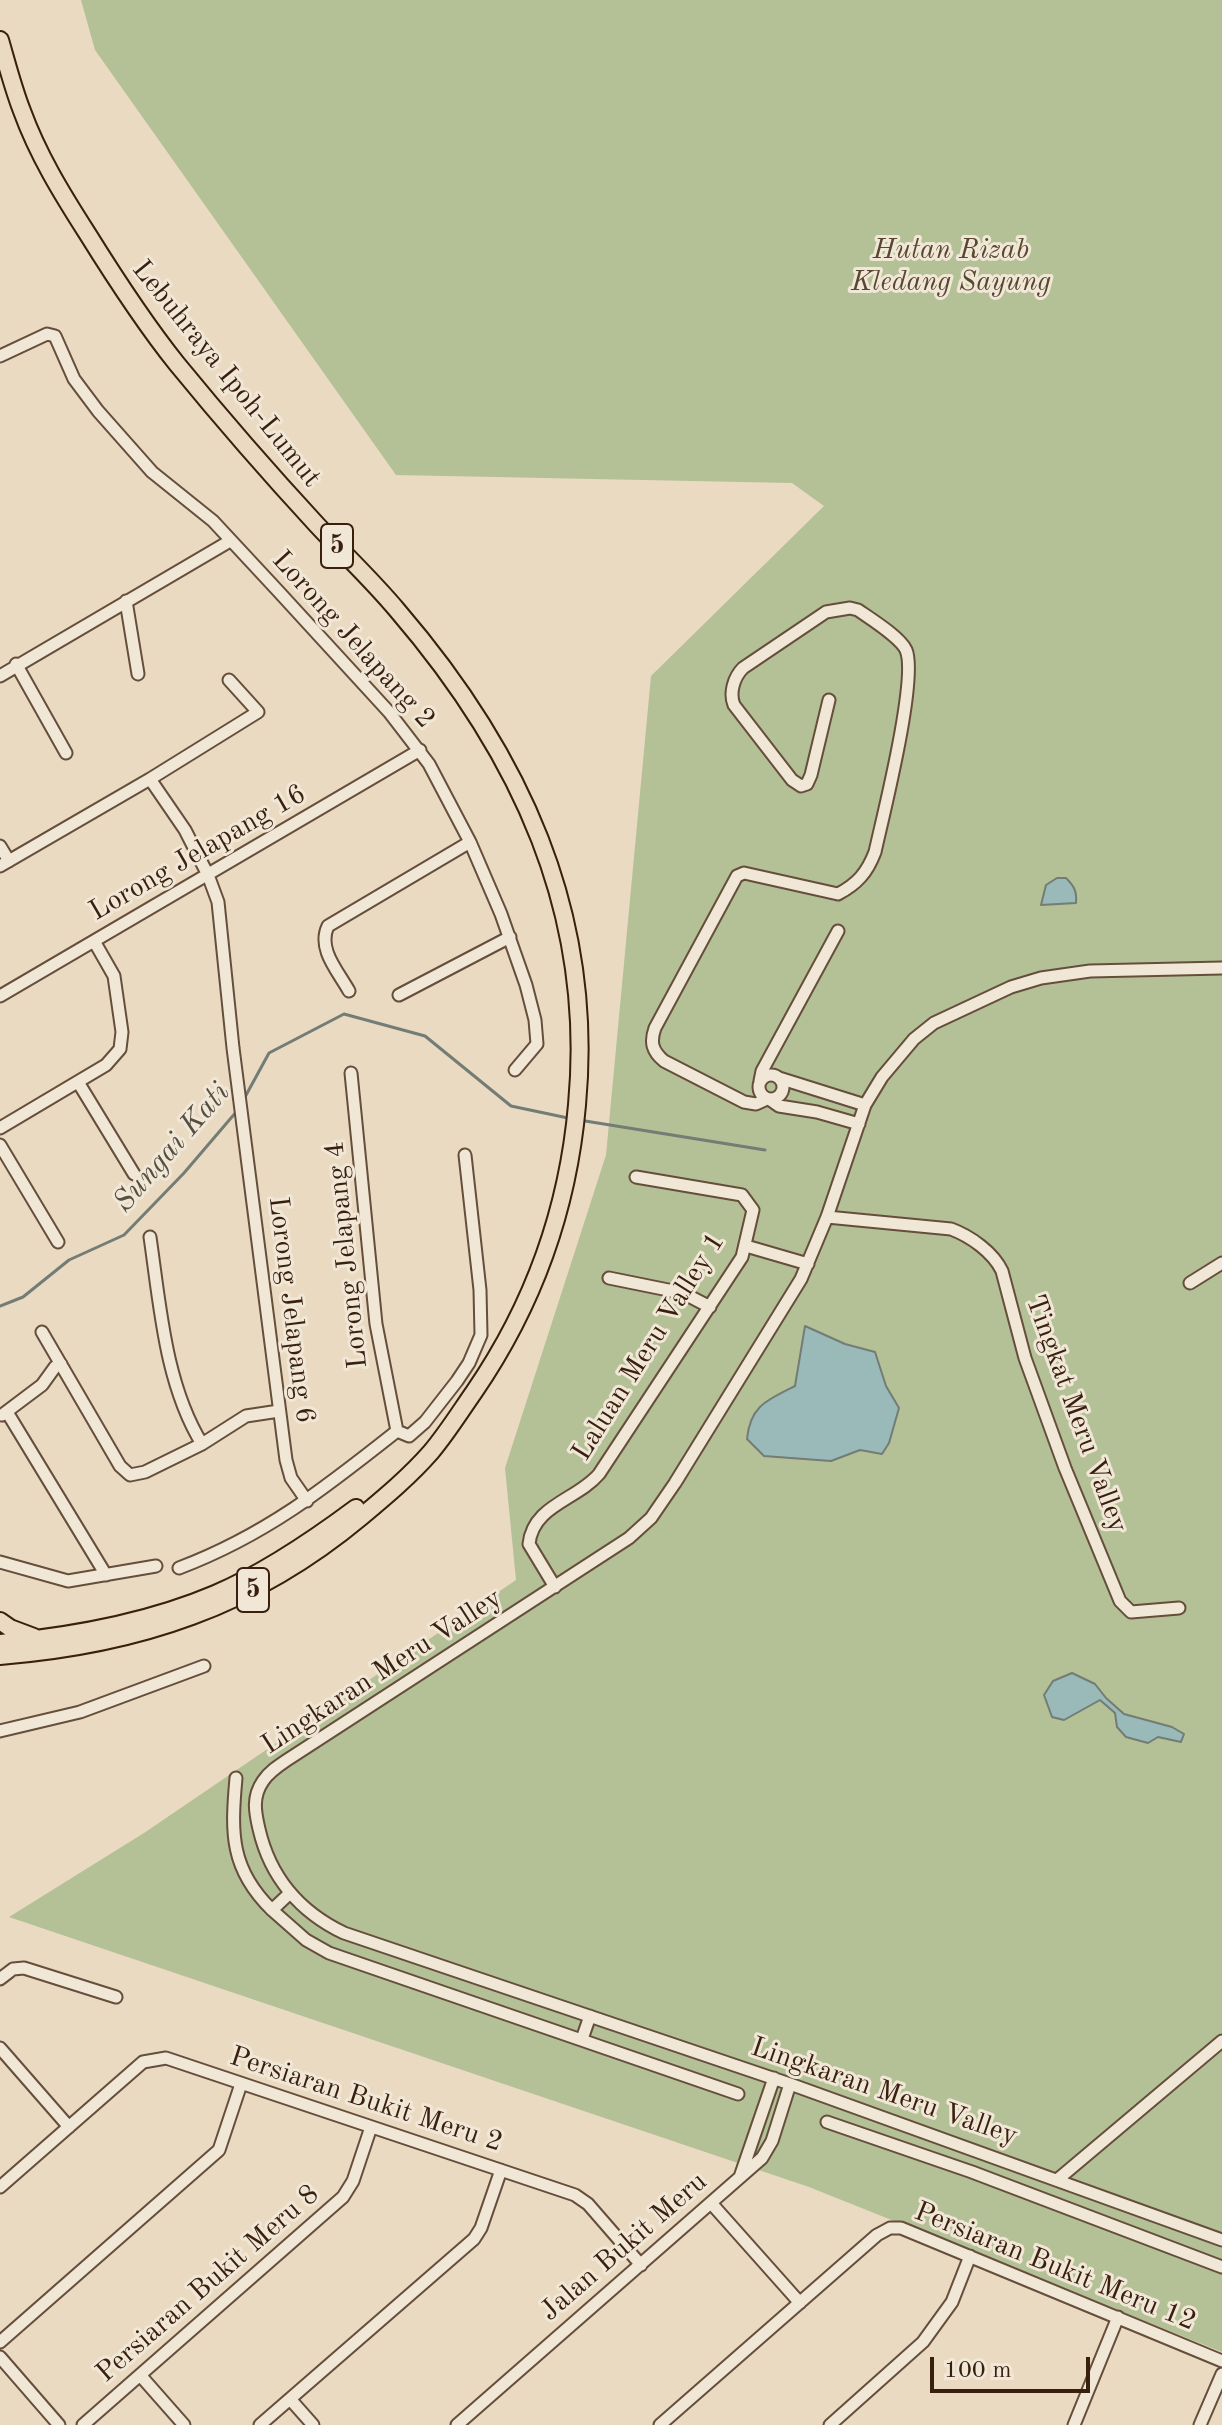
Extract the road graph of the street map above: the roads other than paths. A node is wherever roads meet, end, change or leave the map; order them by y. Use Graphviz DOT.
graph roads {
  1 [pos="0,40"];
  2 [pos="4,354"];
  3 [pos="230,541"];
  4 [pos="126,601"];
  5 [pos="16,664"];
  6 [pos="138,674"];
  7 [pos="0,676"];
  8 [pos="229,680"];
  9 [pos="829,700"];
  10 [pos="420,750"];
  11 [pos="66,753"];
  12 [pos="150,779"];
  13 [pos="470,842"];
  14 [pos="0,846"];
  15 [pos="4,864"];
  16 [pos="208,875"];
  17 [pos="838,931"];
  18 [pos="510,937"];
  19 [pos="94,941"];
  20 [pos="1222,968"];
  21 [pos="349,991"];
  22 [pos="399,995"];
  23 [pos="0,996"];
  24 [pos="773,1055"];
  25 [pos="515,1070"];
  26 [pos="351,1073"];
  27 [pos="778,1077"];
  28 [pos="78,1082"];
  29 [pos="760,1082"];
  30 [pos="835,1094"];
  31 [pos="734,1096"];
  32 [pos="768,1099"];
  33 [pos="865,1105"];
  34 [pos="828,1115"];
  35 [pos="859,1124"];
  36 [pos="0,1128"];
  37 [pos="0,1145"];
  38 [pos="465,1155"];
  39 [pos="134,1174"];
  40 [pos="636,1177"];
  41 [pos="827,1217"];
  42 [pos="150,1237"];
  43 [pos="58,1242"];
  44 [pos="746,1246"];
  45 [pos="1222,1263"];
  46 [pos="808,1264"];
  47 [pos="609,1278"];
  48 [pos="1190,1283"];
  49 [pos="710,1307"];
  50 [pos="42,1332"];
  51 [pos="61,1364"];
  52 [pos="279,1411"];
  53 [pos="3,1414"];
  54 [pos="453,1422"];
  55 [pos="397,1431"];
  56 [pos="202,1444"];
  57 [pos="307,1501"];
  58 [pos="0,1562"];
  59 [pos="156,1566"];
  60 [pos="179,1568"];
  61 [pos="106,1575"];
  62 [pos="555,1587"];
  63 [pos="1179,1608"];
  64 [pos="0,1621"];
  65 [pos="39,1639"];
  66 [pos="0,1643"];
  67 [pos="0,1656"];
  68 [pos="204,1666"];
  69 [pos="0,1731"];
  70 [pos="236,1778"];
  71 [pos="290,1893"];
  72 [pos="272,1910"];
  73 [pos="0,1979"];
  74 [pos="116,1997"];
  75 [pos="590,2016"];
  76 [pos="582,2039"];
  77 [pos="1222,2041"];
  78 [pos="0,2048"];
  79 [pos="774,2078"];
  80 [pos="241,2084"];
  81 [pos="790,2084"];
  82 [pos="738,2094"];
  83 [pos="827,2122"];
  84 [pos="69,2127"];
  85 [pos="371,2127"];
  86 [pos="979,2150"];
  87 [pos="501,2170"];
  88 [pos="972,2172"];
  89 [pos="740,2177"];
  90 [pos="1057,2180"];
  91 [pos="0,2187"];
  92 [pos="711,2203"];
  93 [pos="1222,2240"];
  94 [pos="970,2256"];
  95 [pos="641,2265"];
  96 [pos="1222,2267"];
  97 [pos="800,2303"];
  98 [pos="1118,2317"];
  99 [pos="0,2342"];
  100 [pos="0,2357"];
  101 [pos="1222,2361"];
  102 [pos="1222,2374"];
  103 [pos="140,2375"];
  104 [pos="290,2399"];
  105 [pos="59,2425"];
  106 [pos="83,2425"];
  107 [pos="184,2425"];
  108 [pos="260,2425"];
  109 [pos="313,2425"];
  110 [pos="457,2425"];
  111 [pos="660,2425"];
  112 [pos="830,2425"];
  113 [pos="1074,2425"];
  114 [pos="1200,2425"];
  1 -- 54 [label="highway, Lebuhraya Ipoh-Lumut / 5"];
  2 -- 3 [label="street, Lorong Jelapang 2"];
  3 -- 4 [label="street"];
  3 -- 10 [label="street, Lorong Jelapang 2"];
  4 -- 5 [label="street"];
  4 -- 6 [label="street"];
  5 -- 7 [label="street"];
  5 -- 11 [label="street"];
  8 -- 12 [label="street"];
  9 -- 31 [label="street"];
  10 -- 13 [label="street, Lorong Jelapang 2"];
  10 -- 16 [label="street, Lorong Jelapang 16"];
  12 -- 15 [label="street"];
  12 -- 16 [label="street"];
  13 -- 18 [label="street, Lorong Jelapang 2"];
  13 -- 21 [label="street"];
  14 -- 15 [label="street"];
  16 -- 19 [label="street, Lorong Jelapang 16"];
  16 -- 52 [label="street, Lorong Jelapang 6"];
  17 -- 24 [label="street"];
  18 -- 22 [label="street"];
  18 -- 25 [label="street, Lorong Jelapang 2"];
  19 -- 23 [label="street, Lorong Jelapang 16"];
  19 -- 28 [label="street"];
  20 -- 33 [label="street, Lingkaran Meru Valley"];
  24 -- 27 [label="street"];
  24 -- 29 [label="street"];
  26 -- 55 [label="street, Lorong Jelapang 4"];
  27 -- 29 [label="street"];
  27 -- 30 [label="street"];
  27 -- 32 [label="street"];
  28 -- 36 [label="street"];
  28 -- 39 [label="street"];
  29 -- 31 [label="street"];
  29 -- 32 [label="street"];
  30 -- 33 [label="street"];
  30 -- 34 [label="street"];
  31 -- 32 [label="street"];
  32 -- 34 [label="street"];
  33 -- 35 [label="street, Lingkaran Meru Valley"];
  34 -- 35 [label="street"];
  35 -- 41 [label="street, Lingkaran Meru Valley"];
  37 -- 43 [label="street"];
  38 -- 55 [label="street"];
  40 -- 44 [label="street, Laluan Meru Valley 1"];
  41 -- 46 [label="street, Lingkaran Meru Valley"];
  41 -- 63 [label="street, Tingkat Meru Valley"];
  42 -- 56 [label="street"];
  44 -- 46 [label="street"];
  44 -- 49 [label="street, Laluan Meru Valley 1"];
  45 -- 48 [label="street"];
  46 -- 62 [label="street, Lingkaran Meru Valley"];
  47 -- 49 [label="street"];
  49 -- 62 [label="street, Laluan Meru Valley 1"];
  50 -- 51 [label="street"];
  51 -- 53 [label="street"];
  51 -- 56 [label="street"];
  52 -- 56 [label="street"];
  52 -- 57 [label="street, Lorong Jelapang 6"];
  53 -- 61 [label="street"];
  54 -- 65 [label="highway, Lebuhraya Ipoh-Lumut / 5"];
  54 -- 67 [label="highway, Lebuhraya Ipoh-Lumut / 5"];
  55 -- 57 [label="street"];
  57 -- 60 [label="street"];
  58 -- 61 [label="street"];
  59 -- 61 [label="street"];
  62 -- 71 [label="street, Lingkaran Meru Valley"];
  64 -- 65 [label="highway"];
  65 -- 66 [label="highway, Lebuhraya Ipoh-Lumut / 5"];
  68 -- 69 [label="street"];
  70 -- 72 [label="street"];
  71 -- 72 [label="street"];
  71 -- 75 [label="street, Lingkaran Meru Valley"];
  72 -- 76 [label="street"];
  73 -- 74 [label="street"];
  75 -- 76 [label="street"];
  75 -- 79 [label="street, Lingkaran Meru Valley"];
  76 -- 82 [label="street"];
  77 -- 90 [label="street"];
  78 -- 84 [label="street"];
  79 -- 81 [label="street, Lingkaran Meru Valley"];
  79 -- 89 [label="street"];
  80 -- 84 [label="street, Persiaran Bukit Meru 2"];
  80 -- 85 [label="street, Persiaran Bukit Meru 2"];
  80 -- 99 [label="street"];
  81 -- 86 [label="street, Lingkaran Meru Valley"];
  81 -- 89 [label="street, Jalan Bukit Meru"];
  83 -- 88 [label="street"];
  84 -- 91 [label="street, Persiaran Bukit Meru 2"];
  85 -- 87 [label="street, Persiaran Bukit Meru 2"];
  85 -- 103 [label="street, Persiaran Bukit Meru 8"];
  86 -- 88 [label="street"];
  86 -- 90 [label="street, Lingkaran Meru Valley"];
  87 -- 95 [label="street, Persiaran Bukit Meru 2"];
  87 -- 104 [label="street"];
  88 -- 96 [label="street"];
  89 -- 92 [label="street, Jalan Bukit Meru"];
  90 -- 93 [label="street, Lingkaran Meru Valley"];
  92 -- 95 [label="street, Jalan Bukit Meru"];
  92 -- 97 [label="street"];
  94 -- 97 [label="street, Persiaran Bukit Meru 12"];
  94 -- 98 [label="street, Persiaran Bukit Meru 12"];
  94 -- 112 [label="street"];
  95 -- 110 [label="street, Jalan Bukit Meru"];
  97 -- 111 [label="street, Persiaran Bukit Meru 12"];
  98 -- 101 [label="street, Persiaran Bukit Meru 12"];
  98 -- 113 [label="street"];
  100 -- 105 [label="street"];
  102 -- 114 [label="street"];
  103 -- 106 [label="street, Persiaran Bukit Meru 8"];
  103 -- 107 [label="street"];
  104 -- 108 [label="street"];
  104 -- 109 [label="street"];
}
